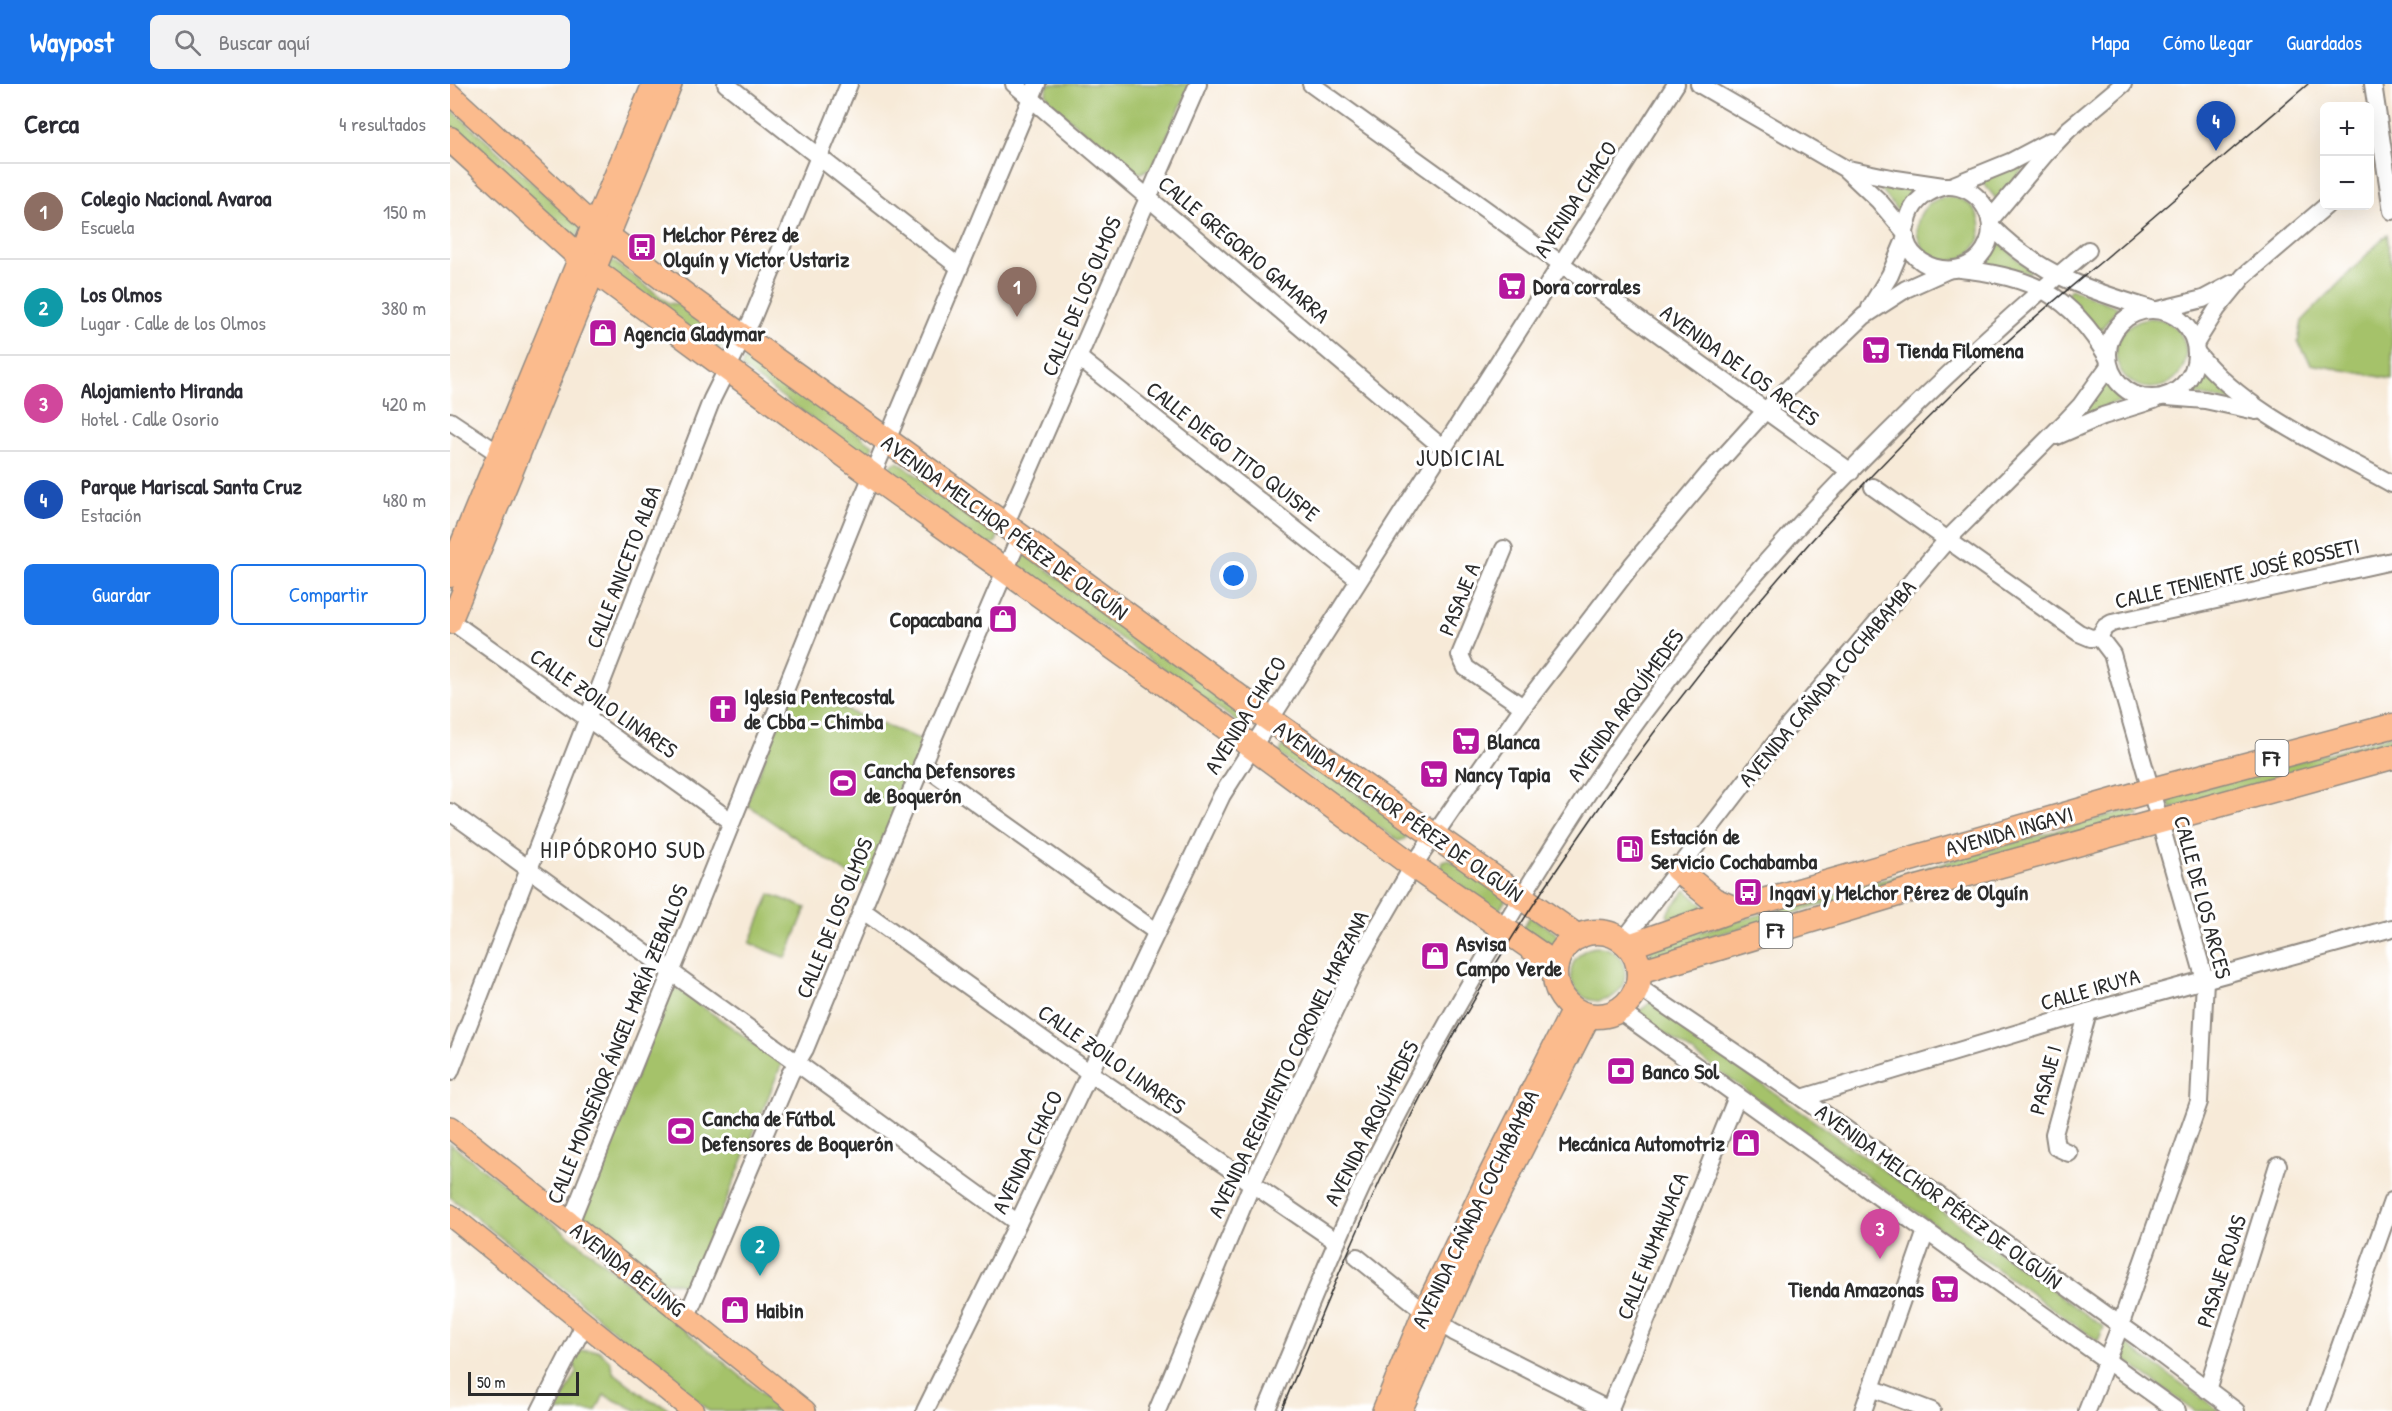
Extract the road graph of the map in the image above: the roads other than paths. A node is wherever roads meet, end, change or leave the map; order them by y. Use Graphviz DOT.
graph roads {
  1 [pos="653,84"];
  2 [pos="671,84"];
  3 [pos="726,84"];
  4 [pos="849,84"];
  5 [pos="1014,84"];
  6 [pos="1198,84"];
  7 [pos="1311,84"];
  8 [pos="1676,84"];
  9 [pos="1699,84"];
  10 [pos="2123,84"];
  11 [pos="2373,84"];
  12 [pos="1034,91"];
  13 [pos="450,94"];
  14 [pos="2069,129"];
  15 [pos="450,139"];
  16 [pos="2388,152"];
  17 [pos="819,158"];
  18 [pos="2374,164"];
  19 [pos="1844,168"];
  20 [pos="1949,186"];
  21 [pos="1148,197"];
  22 [pos="2321,210"];
  23 [pos="2392,212"];
  24 [pos="1990,223"];
  25 [pos="602,232"];
  26 [pos="1905,234"];
  27 [pos="2088,249"];
  28 [pos="1560,263"];
  29 [pos="587,265"];
  30 [pos="959,267"];
  31 [pos="1954,270"];
  32 [pos="2058,275"];
  33 [pos="2244,276"];
  34 [pos="2043,289"];
  35 [pos="2155,310"];
  36 [pos="1864,316"];
  37 [pos="743,336"];
  38 [pos="2196,349"];
  39 [pos="1079,358"];
  40 [pos="2109,362"];
  41 [pos="726,368"];
  42 [pos="2163,398"];
  43 [pos="1766,410"];
  44 [pos="2266,414"];
  45 [pos="450,421"];
  46 [pos="2048,440"];
  47 [pos="887,441"];
  48 [pos="1444,449"];
  49 [pos="507,459"];
  50 [pos="1851,472"];
  51 [pos="872,476"];
  52 [pos="2390,482"];
  53 [pos="1873,487"];
  54 [pos="1012,530"];
  55 [pos="1947,540"];
  56 [pos="1504,549"];
  57 [pos="2392,561"];
  58 [pos="1005,569"];
  59 [pos="450,575"];
  60 [pos="1358,579"];
  61 [pos="450,622"];
  62 [pos="2099,637"];
  63 [pos="1523,708"];
  64 [pos="588,719"];
  65 [pos="1269,719"];
  66 [pos="2392,726"];
  67 [pos="1251,746"];
  68 [pos="2392,758"];
  69 [pos="922,764"];
  70 [pos="2152,790"];
  71 [pos="450,812"];
  72 [pos="731,821"];
  73 [pos="2160,822"];
  74 [pos="1435,836"];
  75 [pos="1413,866"];
  76 [pos="529,869"];
  77 [pos="1677,869"];
  78 [pos="1521,898"];
  79 [pos="1735,909"];
  80 [pos="862,910"];
  81 [pos="1502,928"];
  82 [pos="2392,928"];
  83 [pos="1155,931"];
  84 [pos="1578,936"];
  85 [pos="1626,943"];
  86 [pos="1556,965"];
  87 [pos="670,972"];
  88 [pos="1638,979"];
  89 [pos="2205,980"];
  90 [pos="1618,1011"];
  91 [pos="1582,1012"];
  92 [pos="2088,1012"];
  93 [pos="797,1062"];
  94 [pos="450,1072"];
  95 [pos="1090,1072"];
  96 [pos="1737,1097"];
  97 [pos="1802,1098"];
  98 [pos="450,1127"];
  99 [pos="2069,1153"];
  100 [pos="2278,1165"];
  101 [pos="1252,1184"];
  102 [pos="2392,1201"];
  103 [pos="450,1215"];
  104 [pos="1018,1223"];
  105 [pos="570,1224"];
  106 [pos="1926,1231"];
  107 [pos="1337,1242"];
  108 [pos="1357,1257"];
  109 [pos="687,1316"];
  110 [pos="1431,1317"];
  111 [pos="585,1323"];
  112 [pos="2120,1326"];
  113 [pos="2106,1360"];
  114 [pos="1871,1388"];
  115 [pos="2207,1390"];
  116 [pos="540,1411"];
  117 [pos="693,1411"];
  118 [pos="805,1411"];
  119 [pos="926,1411"];
  120 [pos="1157,1411"];
  121 [pos="1266,1411"];
  122 [pos="1383,1411"];
  123 [pos="1401,1411"];
  124 [pos="1610,1411"];
  125 [pos="1863,1411"];
  126 [pos="1932,1411"];
  127 [pos="2087,1411"];
  128 [pos="2177,1411"];
  129 [pos="2236,1411"];
  130 [pos="2318,1411"];
  1 -- 25 [label="main road"];
  2 -- 25 [label="main road"];
  3 -- 17 [label="street"];
  4 -- 17 [label="street, CALLE ANICETO ALBA"];
  5 -- 12 [label="street, CALLE GREGORIO GAMARRA"];
  6 -- 21 [label="street, CALLE DE LOS OLMOS"];
  7 -- 28 [label="street, AVENIDA DE LOS ARCES"];
  8 -- 28 [label="street, AVENIDA CHACO"];
  9 -- 19 [label="street"];
  10 -- 14 [label="street"];
  11 -- 16 [label="street"];
  12 -- 21 [label="street, CALLE GREGORIO GAMARRA"];
  12 -- 30 [label="street, CALLE MONSEÑOR ÁNGEL MARÍA ZEBALLOS"];
  13 -- 25 [label="main road, AVENIDA MELCHOR PÉREZ DE OLGUÍN"];
  14 -- 20 [label="street"];
  14 -- 24 [label="street"];
  15 -- 29 [label="highway, AVENIDA MELCHOR PÉREZ DE OLGUÍN"];
  16 -- 18 [label="street"];
  16 -- 23 [label="street"];
  17 -- 30 [label="street"];
  17 -- 37 [label="street, CALLE ANICETO ALBA"];
  19 -- 20 [label="street"];
  19 -- 26 [label="street"];
  20 -- 24 [label="street"];
  20 -- 26 [label="street"];
  21 -- 39 [label="street, CALLE DE LOS OLMOS"];
  21 -- 48 [label="street, CALLE GREGORIO GAMARRA"];
  22 -- 33 [label="street"];
  24 -- 31 [label="street"];
  24 -- 32 [label="street"];
  25 -- 29 [label="highway"];
  25 -- 37 [label="highway, AVENIDA MELCHOR PÉREZ DE OLGUÍN"];
  26 -- 31 [label="street"];
  26 -- 36 [label="street, AVENIDA REGIMIENTO CORONEL MARZANA"];
  27 -- 32 [label="street, AVENIDA ARQUÍMEDES"];
  28 -- 43 [label="street, AVENIDA DE LOS ARCES"];
  28 -- 48 [label="street, AVENIDA CHACO"];
  29 -- 41 [label="highway, AVENIDA MELCHOR PÉREZ DE OLGUÍN"];
  29 -- 49 [label="main road"];
  29 -- 49 [label="highway"];
  30 -- 47 [label="street, CALLE MONSEÑOR ÁNGEL MARÍA ZEBALLOS"];
  31 -- 34 [label="street"];
  31 -- 36 [label="street, AVENIDA REGIMIENTO CORONEL MARZANA"];
  32 -- 34 [label="street, AVENIDA ARQUÍMEDES"];
  32 -- 35 [label="street"];
  33 -- 35 [label="street"];
  33 -- 38 [label="street"];
  34 -- 40 [label="street"];
  34 -- 50 [label="street, AVENIDA ARQUÍMEDES"];
  35 -- 38 [label="street"];
  35 -- 40 [label="street"];
  36 -- 43 [label="street, AVENIDA REGIMIENTO CORONEL MARZANA"];
  37 -- 41 [label="street, CALLE ANICETO ALBA"];
  37 -- 47 [label="highway, AVENIDA MELCHOR PÉREZ DE OLGUÍN"];
  38 -- 42 [label="street"];
  38 -- 44 [label="street"];
  39 -- 54 [label="street, CALLE DE LOS OLMOS"];
  39 -- 60 [label="street, CALLE DIEGO TITO QUISPE"];
  40 -- 42 [label="street"];
  40 -- 46 [label="street, AVENIDA CAÑADA COCHABAMBA"];
  41 -- 51 [label="highway, AVENIDA MELCHOR PÉREZ DE OLGUÍN"];
  41 -- 64 [label="street, CALLE ANICETO ALBA"];
  42 -- 44 [label="street"];
  42 -- 46 [label="street, AVENIDA CAÑADA COCHABAMBA"];
  43 -- 50 [label="street, AVENIDA DE LOS ARCES"];
  43 -- 63 [label="street, AVENIDA REGIMIENTO CORONEL MARZANA"];
  44 -- 52 [label="street"];
  45 -- 49 [label="street"];
  46 -- 55 [label="street, AVENIDA CAÑADA COCHABAMBA"];
  47 -- 51 [label="street, CALLE MONSEÑOR ÁNGEL MARÍA ZEBALLOS"];
  47 -- 54 [label="highway, AVENIDA MELCHOR PÉREZ DE OLGUÍN"];
  48 -- 60 [label="street, AVENIDA CHACO"];
  49 -- 59 [label="highway"];
  49 -- 61 [label="main road"];
  50 -- 78 [label="street, AVENIDA ARQUÍMEDES"];
  51 -- 58 [label="highway, AVENIDA MELCHOR PÉREZ DE OLGUÍN"];
  51 -- 72 [label="street, CALLE MONSEÑOR ÁNGEL MARÍA ZEBALLOS"];
  53 -- 55 [label="street"];
  54 -- 58 [label="street, CALLE DE LOS OLMOS"];
  54 -- 65 [label="highway, AVENIDA MELCHOR PÉREZ DE OLGUÍN"];
  55 -- 62 [label="street"];
  55 -- 77 [label="street, AVENIDA CAÑADA COCHABAMBA"];
  56 -- 63 [label="street, PASAJE A"];
  57 -- 62 [label="street, CALLE TENIENTE JOSÉ ROSSETI"];
  58 -- 67 [label="highway, AVENIDA MELCHOR PÉREZ DE OLGUÍN"];
  58 -- 69 [label="street, CALLE DE LOS OLMOS"];
  60 -- 65 [label="street, AVENIDA CHACO"];
  61 -- 64 [label="street, CALLE ZOILO LINARES"];
  62 -- 70 [label="street, CALLE DE LOS ARCES"];
  63 -- 74 [label="street, AVENIDA REGIMIENTO CORONEL MARZANA"];
  64 -- 72 [label="street, CALLE ZOILO LINARES"];
  64 -- 76 [label="street, CALLE ANICETO ALBA"];
  65 -- 67 [label="street, AVENIDA CHACO"];
  65 -- 74 [label="highway, AVENIDA MELCHOR PÉREZ DE OLGUÍN"];
  66 -- 70 [label="highway, AVENIDA INGAVI / F7"];
  67 -- 75 [label="highway, AVENIDA MELCHOR PÉREZ DE OLGUÍN"];
  67 -- 83 [label="street, AVENIDA CHACO"];
  68 -- 73 [label="highway, AVENIDA INGAVI / F7"];
  69 -- 80 [label="street, CALLE DE LOS OLMOS"];
  69 -- 83 [label="street"];
  70 -- 73 [label="street, CALLE DE LOS ARCES"];
  70 -- 79 [label="highway, AVENIDA INGAVI"];
  71 -- 76 [label="street"];
  72 -- 87 [label="street, CALLE MONSEÑOR ÁNGEL MARÍA ZEBALLOS"];
  73 -- 88 [label="highway, AVENIDA INGAVI / F7"];
  73 -- 89 [label="street, CALLE DE LOS ARCES"];
  74 -- 75 [label="street, AVENIDA REGIMIENTO CORONEL MARZANA"];
  74 -- 78 [label="highway, AVENIDA MELCHOR PÉREZ DE OLGUÍN"];
  75 -- 81 [label="highway, AVENIDA MELCHOR PÉREZ DE OLGUÍN"];
  75 -- 101 [label="street, AVENIDA REGIMIENTO CORONEL MARZANA"];
  76 -- 87 [label="street"];
  76 -- 94 [label="street, CALLE ANICETO ALBA"];
  77 -- 79 [label="highway"];
  77 -- 85 [label="street, AVENIDA CAÑADA COCHABAMBA"];
  78 -- 81 [label="street, AVENIDA ARQUÍMEDES"];
  78 -- 84 [label="highway, AVENIDA MELCHOR PÉREZ DE OLGUÍN"];
  79 -- 85 [label="highway, AVENIDA INGAVI"];
  80 -- 93 [label="street, CALLE DE LOS OLMOS"];
  80 -- 95 [label="street, CALLE ZOILO LINARES"];
  81 -- 86 [label="highway, AVENIDA MELCHOR PÉREZ DE OLGUÍN"];
  81 -- 107 [label="street, AVENIDA ARQUÍMEDES"];
  82 -- 89 [label="street, CALLE IRUYA"];
  83 -- 95 [label="street, AVENIDA CHACO"];
  84 -- 85 [label="highway"];
  84 -- 86 [label="highway"];
  85 -- 88 [label="highway"];
  86 -- 91 [label="highway"];
  87 -- 93 [label="street"];
  87 -- 105 [label="street, CALLE MONSEÑOR ÁNGEL MARÍA ZEBALLOS"];
  88 -- 90 [label="highway"];
  88 -- 97 [label="street, AVENIDA MELCHOR PÉREZ DE OLGUÍN"];
  89 -- 92 [label="street, CALLE IRUYA"];
  89 -- 112 [label="street, CALLE DE LOS ARCES"];
  90 -- 91 [label="highway"];
  90 -- 96 [label="street, AVENIDA MELCHOR PÉREZ DE OLGUÍN"];
  91 -- 110 [label="main road, AVENIDA CAÑADA COCHABAMBA"];
  92 -- 97 [label="street, CALLE IRUYA"];
  92 -- 99 [label="street, PASAJE I"];
  93 -- 104 [label="street"];
  93 -- 109 [label="street, CALLE DE LOS OLMOS"];
  95 -- 101 [label="street, CALLE ZOILO LINARES"];
  95 -- 104 [label="street, AVENIDA CHACO"];
  96 -- 106 [label="street, AVENIDA MELCHOR PÉREZ DE OLGUÍN"];
  96 -- 124 [label="street, CALLE HUMAHUACA"];
  97 -- 112 [label="street, AVENIDA MELCHOR PÉREZ DE OLGUÍN"];
  98 -- 105 [label="main road, AVENIDA BEIJING"];
  100 -- 115 [label="street, PASAJE ROJAS"];
  101 -- 107 [label="street, CALLE ZOILO LINARES"];
  101 -- 120 [label="street, AVENIDA REGIMIENTO CORONEL MARZANA"];
  102 -- 130 [label="street"];
  103 -- 111 [label="main road"];
  104 -- 119 [label="street, AVENIDA CHACO"];
  105 -- 109 [label="main road, AVENIDA BEIJING"];
  106 -- 113 [label="street, AVENIDA MELCHOR PÉREZ DE OLGUÍN"];
  106 -- 114 [label="street"];
  107 -- 121 [label="street, AVENIDA ARQUÍMEDES"];
  108 -- 110 [label="street"];
  109 -- 118 [label="main road, AVENIDA BEIJING"];
  110 -- 122 [label="main road, AVENIDA CAÑADA COCHABAMBA"];
  110 -- 123 [label="main road, AVENIDA CAÑADA COCHABAMBA"];
  110 -- 124 [label="street"];
  111 -- 116 [label="street"];
  111 -- 117 [label="main road"];
  112 -- 113 [label="street, CALLE DE LOS ARCES"];
  112 -- 115 [label="street, AVENIDA MELCHOR PÉREZ DE OLGUÍN"];
  113 -- 127 [label="street, CALLE DE LOS ARCES"];
  113 -- 128 [label="street, AVENIDA MELCHOR PÉREZ DE OLGUÍN"];
  114 -- 125 [label="street"];
  114 -- 126 [label="street"];
  115 -- 129 [label="street, AVENIDA MELCHOR PÉREZ DE OLGUÍN"];
}
